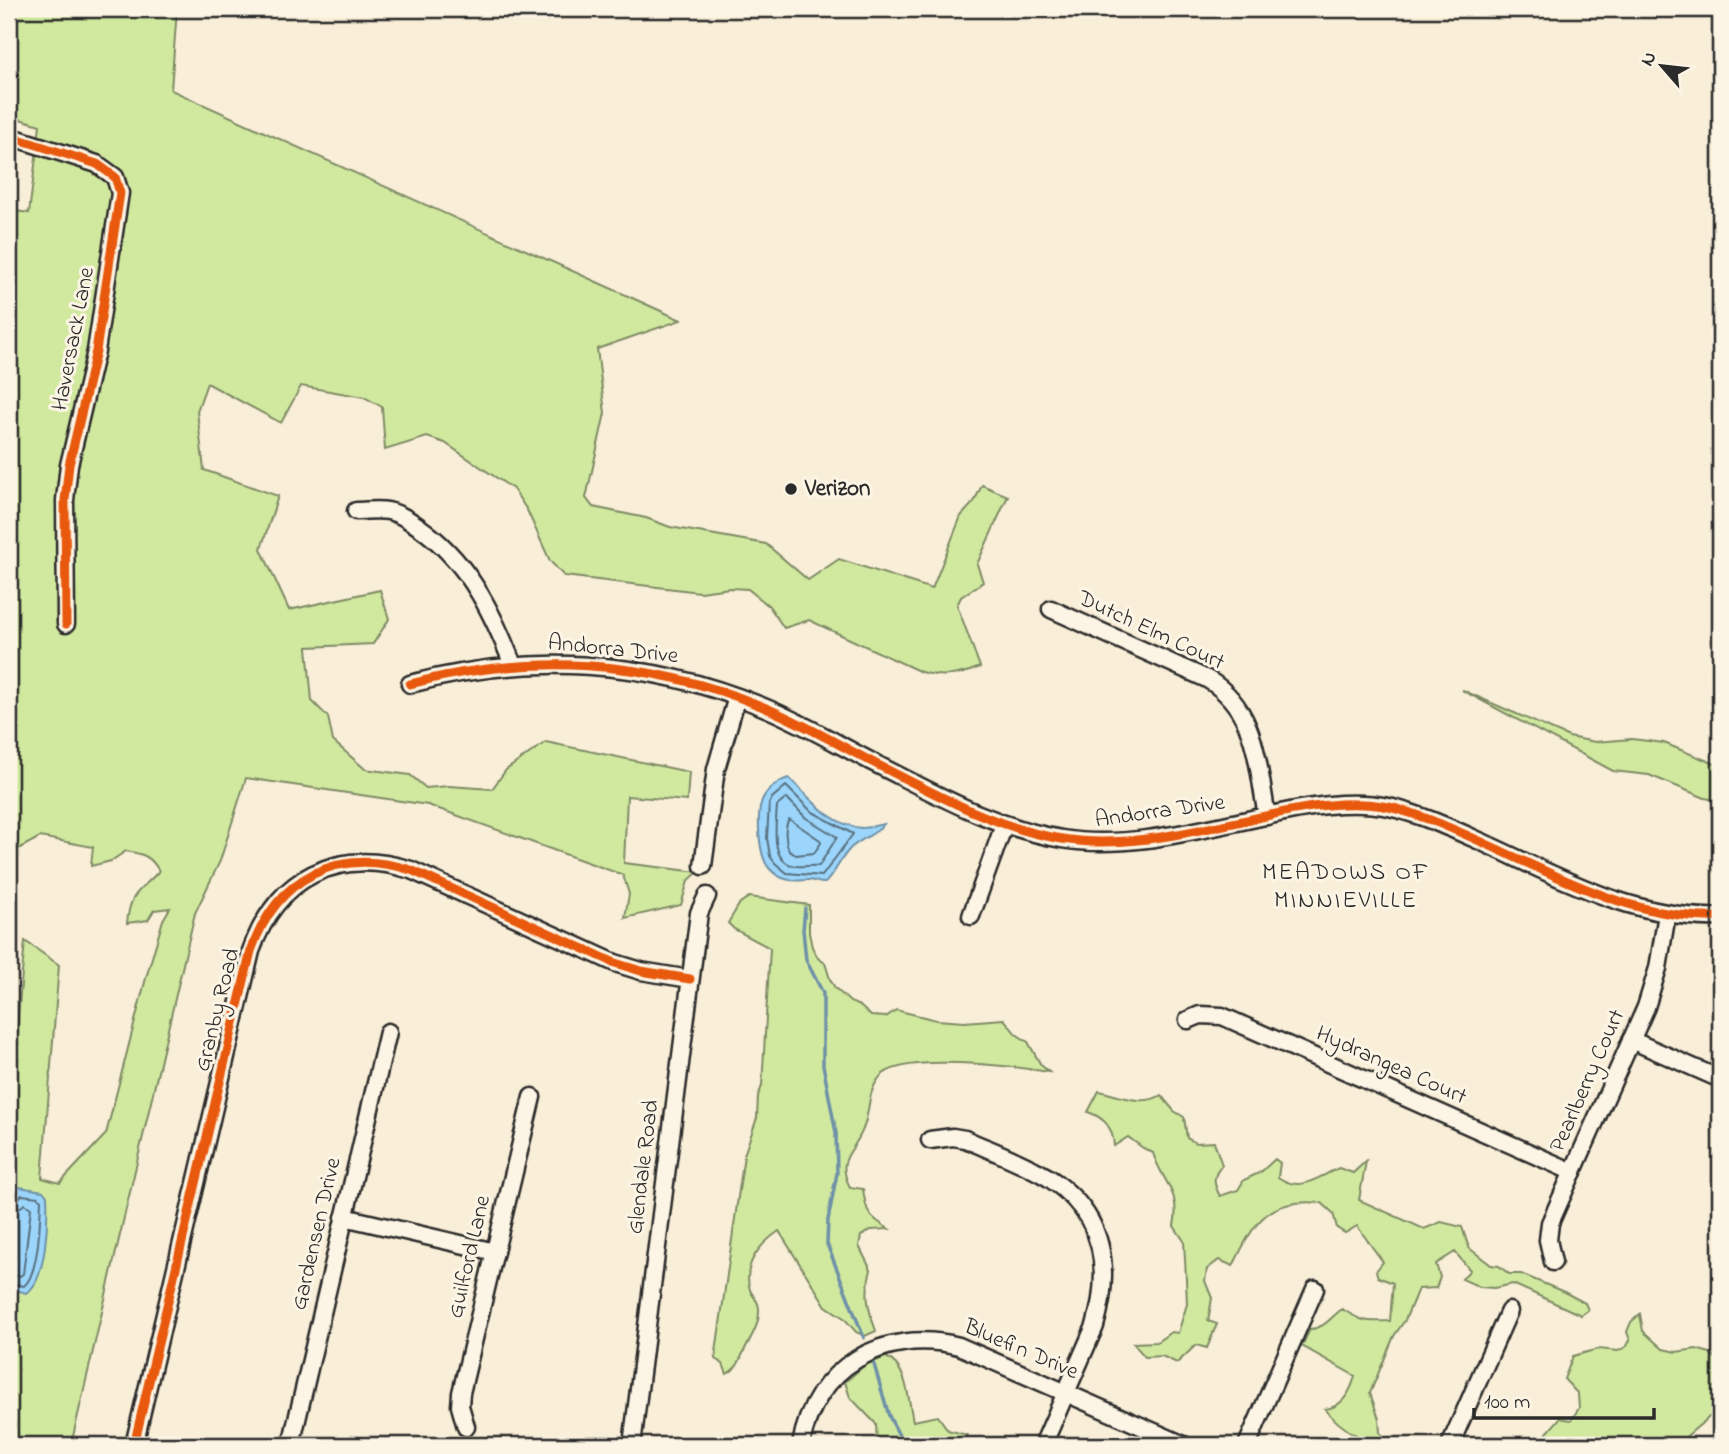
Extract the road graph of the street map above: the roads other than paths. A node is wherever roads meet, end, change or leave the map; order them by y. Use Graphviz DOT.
graph roads {
  1 [pos="9,136"];
  2 [pos="356,511"];
  3 [pos="1051,609"];
  4 [pos="66,624"];
  5 [pos="513,666"];
  6 [pos="410,684"];
  7 [pos="737,697"];
  8 [pos="1267,816"];
  9 [pos="1004,825"];
  10 [pos="704,866"];
  11 [pos="707,896"];
  12 [pos="1667,914"];
  13 [pos="971,916"];
  14 [pos="1720,917"];
  15 [pos="690,979"];
  16 [pos="1188,1020"];
  17 [pos="388,1032"];
  18 [pos="1631,1040"];
  19 [pos="1720,1079"];
  20 [pos="531,1097"];
  21 [pos="930,1140"];
  22 [pos="1573,1172"];
  23 [pos="344,1217"];
  24 [pos="495,1252"];
  25 [pos="1553,1262"];
  26 [pos="1315,1289"];
  27 [pos="1509,1311"];
  28 [pos="1066,1393"];
  29 [pos="466,1427"];
  30 [pos="134,1445"];
  31 [pos="291,1445"];
  32 [pos="632,1445"];
  33 [pos="801,1445"];
  34 [pos="1043,1445"];
  35 [pos="1184,1445"];
  36 [pos="1247,1445"];
  37 [pos="1450,1445"];
  1 -- 4 [label="street, Haversack Lane"];
  2 -- 5 [label="street"];
  3 -- 8 [label="street, Dutch Elm Court"];
  5 -- 6 [label="street, Andorra Drive"];
  5 -- 7 [label="street, Andorra Drive"];
  7 -- 9 [label="street, Andorra Drive"];
  7 -- 10 [label="street"];
  8 -- 9 [label="street, Andorra Drive"];
  8 -- 12 [label="street, Andorra Drive"];
  9 -- 13 [label="street"];
  11 -- 15 [label="street, Glendale Road"];
  12 -- 14 [label="street, Andorra Drive"];
  12 -- 18 [label="street, Pearlberry Court"];
  15 -- 30 [label="street, Granby Road"];
  15 -- 32 [label="street, Glendale Road"];
  16 -- 22 [label="street, Hydrangea Court"];
  17 -- 23 [label="street, Gardensen Drive"];
  18 -- 19 [label="street"];
  18 -- 22 [label="street, Pearlberry Court"];
  20 -- 24 [label="street, Guilford Lane"];
  21 -- 28 [label="street"];
  22 -- 25 [label="street, Pearlberry Court"];
  23 -- 24 [label="street"];
  23 -- 31 [label="street, Gardensen Drive"];
  24 -- 29 [label="street, Guilford Lane"];
  26 -- 36 [label="street"];
  27 -- 37 [label="street"];
  28 -- 33 [label="street, Bluefin Drive"];
  28 -- 34 [label="street"];
  28 -- 35 [label="street, Bluefin Drive"];
}
